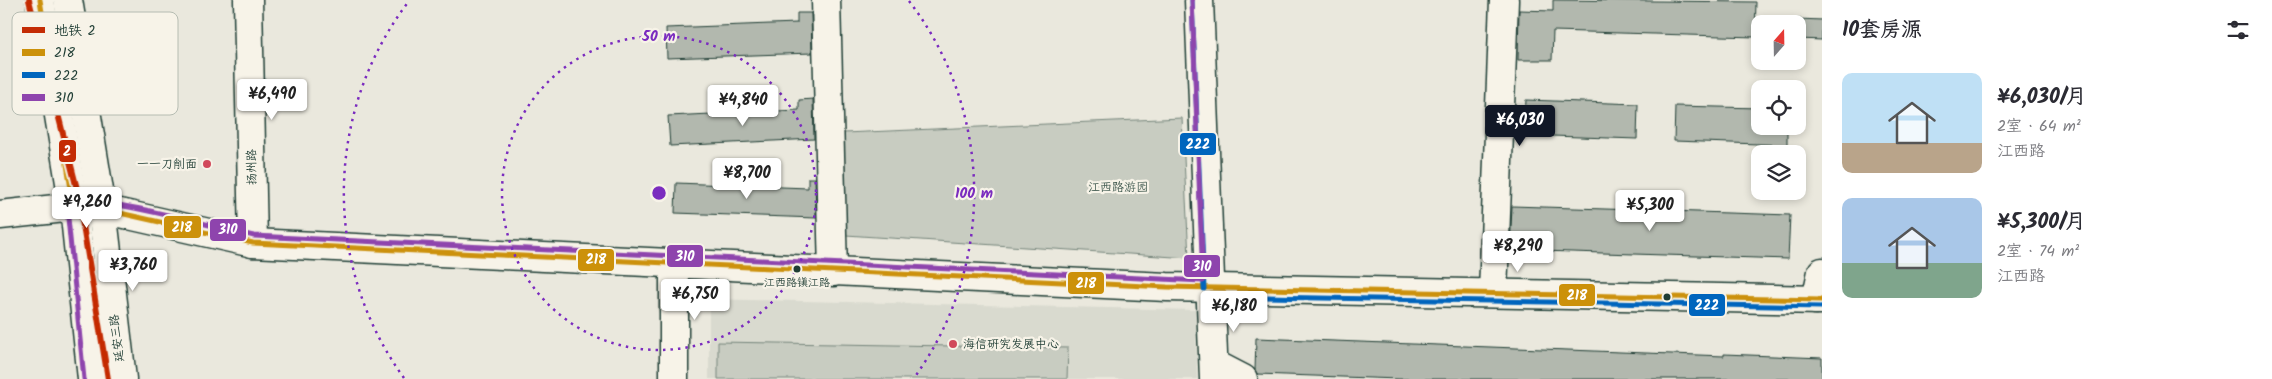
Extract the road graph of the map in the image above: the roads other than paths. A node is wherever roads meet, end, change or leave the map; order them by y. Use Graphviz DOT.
graph roads {
  1 [pos="248,0"];
  2 [pos="826,0"];
  3 [pos="1199,0"];
  4 [pos="1504,0"];
  5 [pos="59,115"];
  6 [pos="87,115"];
  7 [pos="74,207"];
  8 [pos="102,209"];
  9 [pos="0,215"];
  10 [pos="253,243"];
  11 [pos="674,264"];
  12 [pos="833,272"];
  13 [pos="1822,272"];
  14 [pos="1211,289"];
  15 [pos="1494,293"];
  16 [pos="1819,300"];
  17 [pos="1214,372"];
  18 [pos="92,379"];
  19 [pos="122,379"];
  20 [pos="674,379"];
  21 [pos="1243,379"];
  1 -- 10 [label="main road, 扬州路"];
  2 -- 12 [label="main road"];
  3 -- 14 [label="main road"];
  4 -- 15 [label="main road"];
  5 -- 7 [label="main road"];
  6 -- 8 [label="main road, 延安三路"];
  7 -- 8 [label="main road"];
  7 -- 9 [label="main road"];
  7 -- 18 [label="main road"];
  8 -- 10 [label="main road"];
  8 -- 19 [label="main road, 延安三路"];
  10 -- 11 [label="main road"];
  11 -- 12 [label="main road"];
  11 -- 20 [label="main road"];
  12 -- 14 [label="main road"];
  13 -- 16 [label="main road"];
  14 -- 15 [label="main road"];
  14 -- 17 [label="main road"];
  15 -- 16 [label="main road"];
  17 -- 21 [label="main road"];
}
